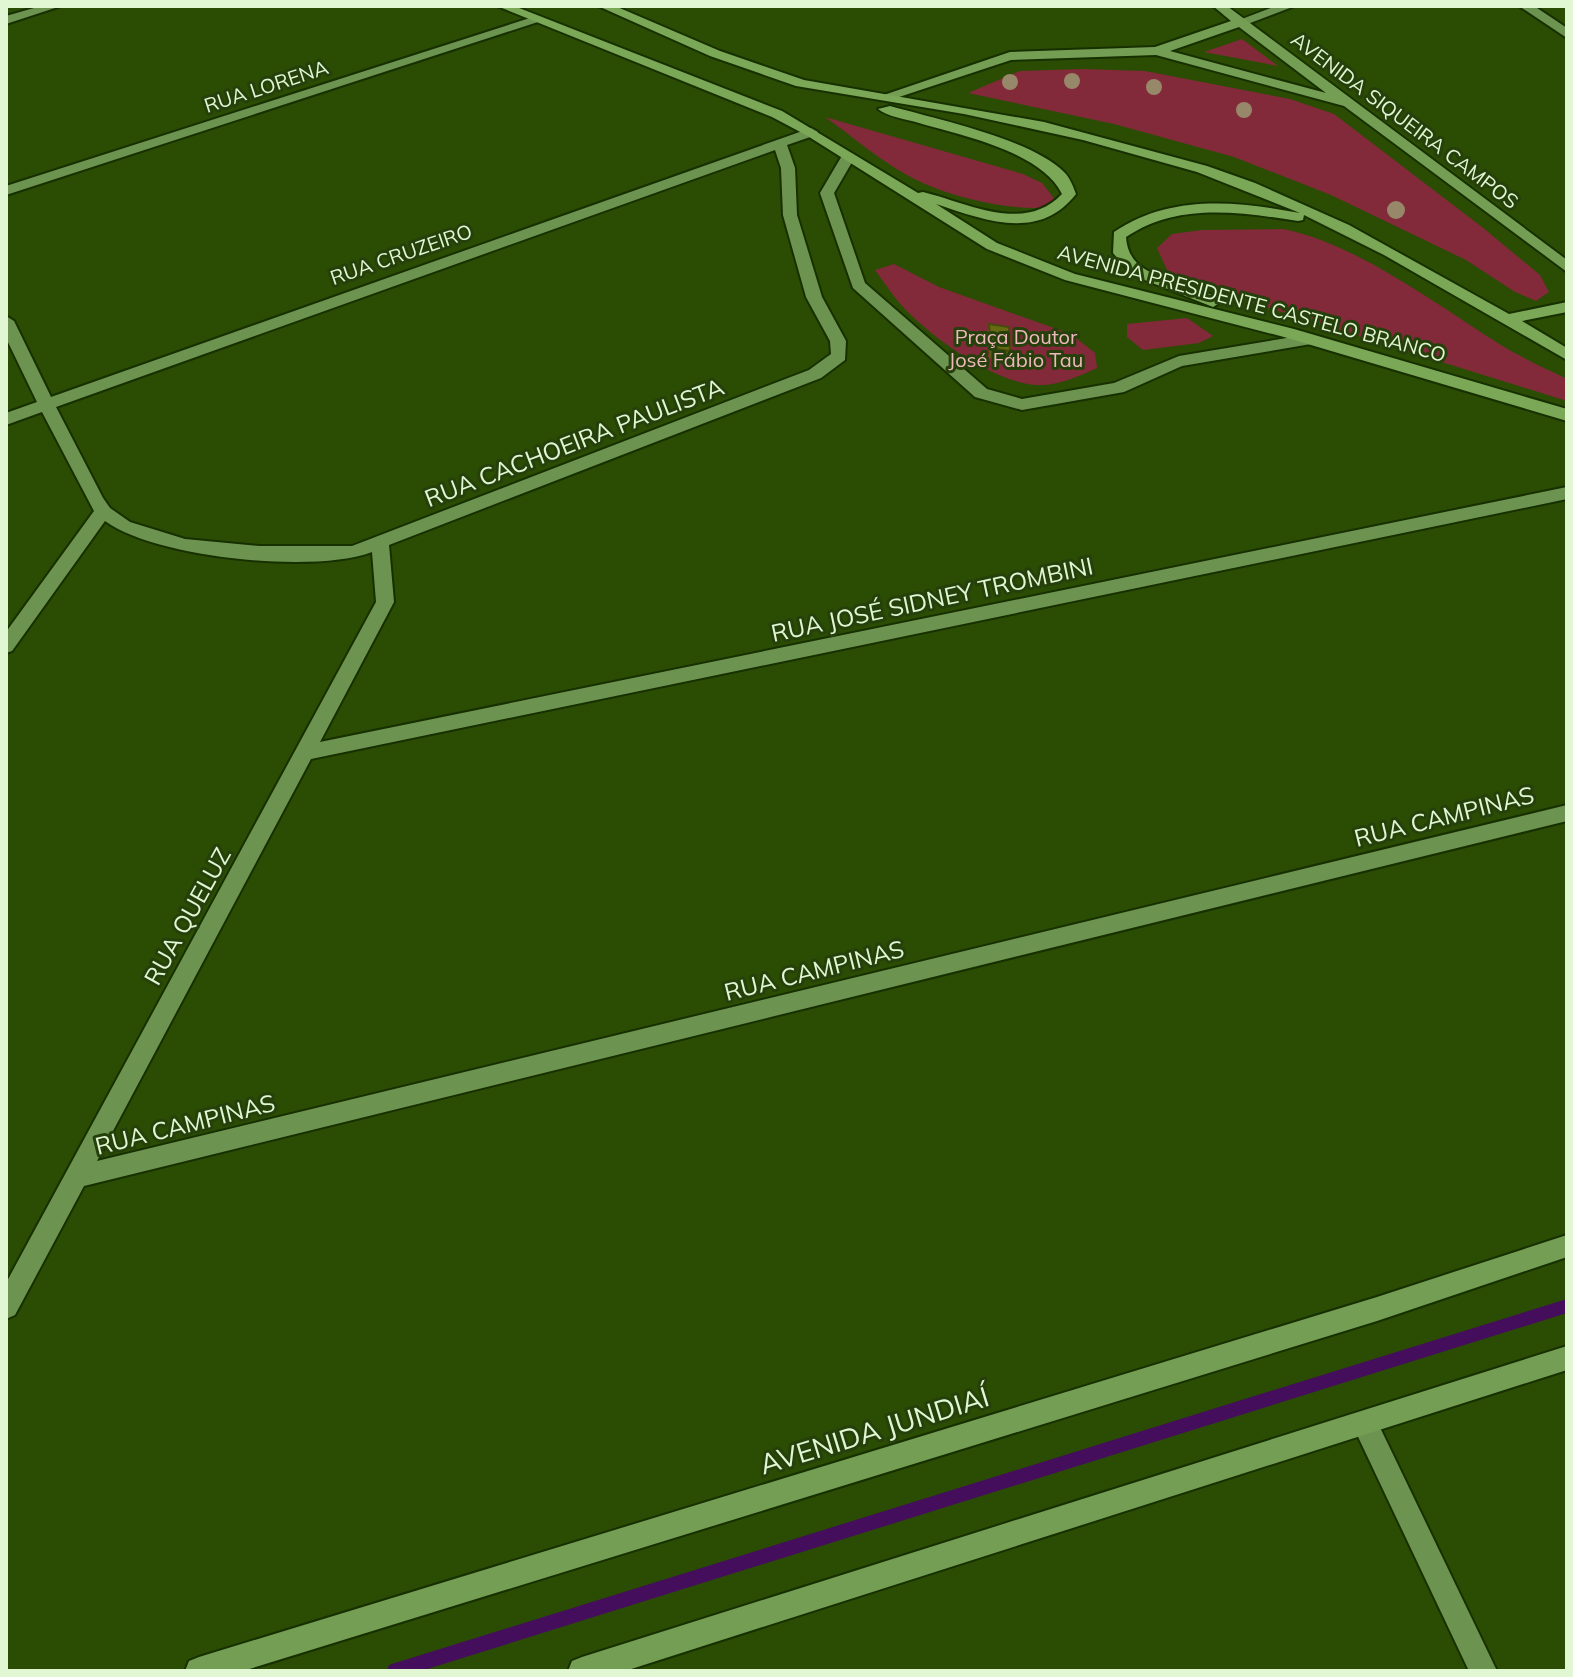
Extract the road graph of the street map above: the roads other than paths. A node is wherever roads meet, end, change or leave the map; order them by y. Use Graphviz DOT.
graph roads {
  1 [pos="55,6"];
  2 [pos="503,6"];
  3 [pos="604,6"];
  4 [pos="1219,6"];
  5 [pos="1289,6"];
  6 [pos="1525,6"];
  7 [pos="6,20"];
  8 [pos="538,20"];
  9 [pos="1240,22"];
  10 [pos="1567,34"];
  11 [pos="1156,51"];
  12 [pos="829,90"];
  13 [pos="885,97"];
  14 [pos="1355,105"];
  15 [pos="811,132"];
  16 [pos="779,142"];
  17 [pos="848,157"];
  18 [pos="903,190"];
  19 [pos="6,191"];
  20 [pos="1334,223"];
  21 [pos="1567,267"];
  22 [pos="1567,307"];
  23 [pos="1507,319"];
  24 [pos="6,321"];
  25 [pos="1288,333"];
  26 [pos="1311,339"];
  27 [pos="1567,355"];
  28 [pos="44,405"];
  29 [pos="1567,415"];
  30 [pos="6,419"];
  31 [pos="1567,493"];
  32 [pos="103,511"];
  33 [pos="380,543"];
  34 [pos="6,646"];
  35 [pos="306,752"];
  36 [pos="1567,813"];
  37 [pos="74,1177"];
  38 [pos="1567,1246"];
  39 [pos="6,1307"];
  40 [pos="1567,1358"];
  41 [pos="1365,1424"];
  42 [pos="199,1671"];
  43 [pos="582,1671"];
  44 [pos="1483,1671"];
  1 -- 7 [label="street"];
  2 -- 8 [label="main road, AVENIDA PRESIDENTE CASTELO BRANCO"];
  3 -- 12 [label="main road"];
  4 -- 9 [label="main road, AVENIDA SIQUEIRA CAMPOS"];
  5 -- 9 [label="street"];
  6 -- 10 [label="street"];
  8 -- 15 [label="main road, AVENIDA PRESIDENTE CASTELO BRANCO"];
  8 -- 19 [label="street, RUA LORENA"];
  9 -- 11 [label="main road"];
  9 -- 14 [label="main road, AVENIDA SIQUEIRA CAMPOS"];
  11 -- 13 [label="main road"];
  11 -- 14 [label="main road"];
  12 -- 13 [label="main road"];
  12 -- 18 [label="main road"];
  13 -- 20 [label="main road"];
  14 -- 21 [label="main road, AVENIDA SIQUEIRA CAMPOS"];
  15 -- 16 [label="street, RUA CRUZEIRO"];
  15 -- 17 [label="main road, AVENIDA PRESIDENTE CASTELO BRANCO"];
  16 -- 28 [label="street, RUA CRUZEIRO"];
  16 -- 33 [label="street, RUA CACHOEIRA PAULISTA"];
  17 -- 18 [label="main road, AVENIDA PRESIDENTE CASTELO BRANCO"];
  17 -- 26 [label="street"];
  18 -- 25 [label="main road, AVENIDA PRESIDENTE CASTELO BRANCO"];
  20 -- 23 [label="main road"];
  20 -- 25 [label="main road"];
  22 -- 23 [label="main road"];
  23 -- 27 [label="main road"];
  24 -- 28 [label="street"];
  25 -- 26 [label="main road, AVENIDA PRESIDENTE CASTELO BRANCO"];
  26 -- 29 [label="main road, AVENIDA PRESIDENTE CASTELO BRANCO"];
  28 -- 30 [label="street, RUA CRUZEIRO"];
  28 -- 32 [label="street"];
  31 -- 35 [label="street, RUA JOSÉ SIDNEY TROMBINI"];
  32 -- 33 [label="street, RUA CACHOEIRA PAULISTA"];
  32 -- 34 [label="street"];
  33 -- 35 [label="street, RUA QUELUZ"];
  35 -- 37 [label="street, RUA QUELUZ"];
  36 -- 37 [label="street, RUA CAMPINAS"];
  37 -- 39 [label="street, RUA QUELUZ"];
  38 -- 42 [label="main road, AVENIDA JUNDIAÍ"];
  40 -- 41 [label="main road"];
  41 -- 43 [label="main road"];
  41 -- 44 [label="street"];
}
